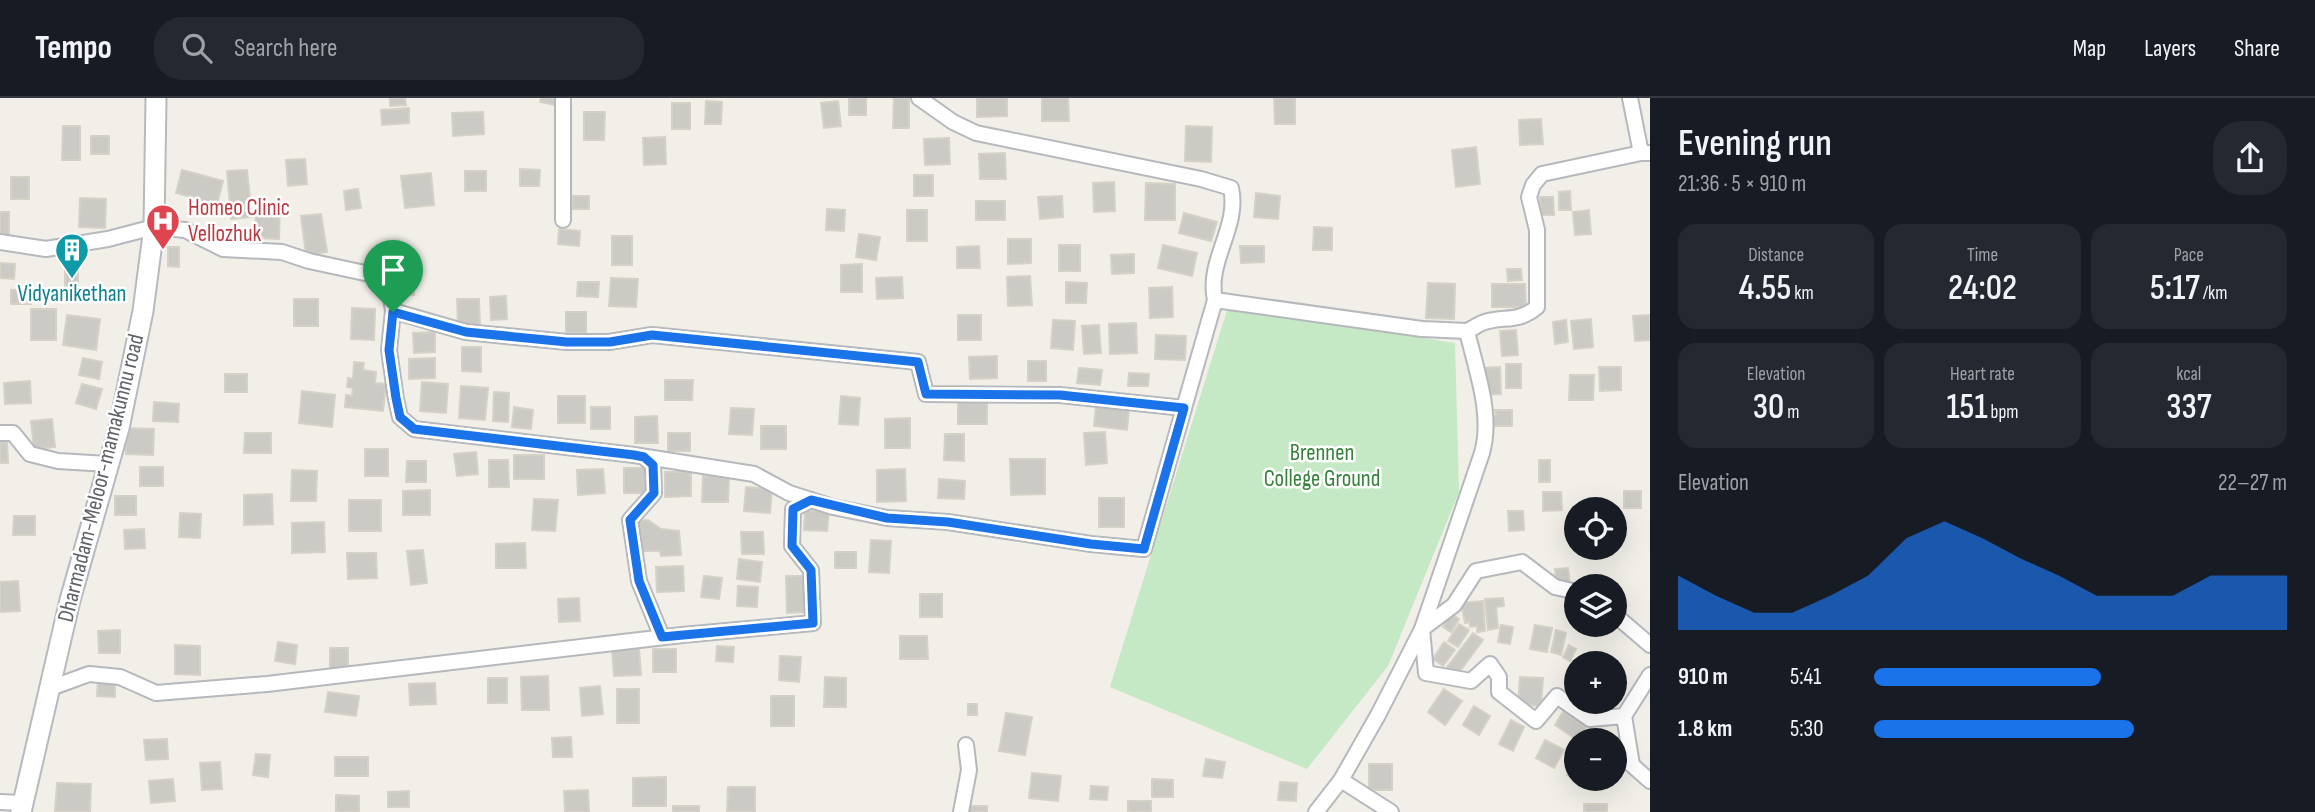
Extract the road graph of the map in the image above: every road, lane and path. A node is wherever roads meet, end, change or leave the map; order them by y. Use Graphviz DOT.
graph roads {
  1 [pos="156,98"];
  2 [pos="563,98"];
  3 [pos="1630,98"];
  4 [pos="922,99"];
  5 [pos="1646,153"];
  6 [pos="563,220"];
  7 [pos="154,227"];
  8 [pos="0,242"];
  9 [pos="1215,300"];
  10 [pos="393,312"];
  11 [pos="1467,331"];
  12 [pos="1184,408"];
  13 [pos="0,433"];
  14 [pos="644,457"];
  15 [pos="108,464"];
  16 [pos="811,500"];
  17 [pos="1564,589"];
  18 [pos="1627,625"];
  19 [pos="1422,629"];
  20 [pos="662,637"];
  21 [pos="1650,645"];
  22 [pos="1650,675"];
  23 [pos="48,689"];
  24 [pos="1624,716"];
  25 [pos="966,745"];
  26 [pos="1340,780"];
  27 [pos="1650,781"];
  28 [pos="0,802"];
  29 [pos="22,808"];
  30 [pos="961,812"];
  31 [pos="1316,812"];
  32 [pos="1391,812"];
  1 -- 7 [label="main road, Dharmadam-Meloor-mamakunnu road"];
  2 -- 6 [label="street"];
  3 -- 5 [label="street"];
  4 -- 9 [label="street"];
  5 -- 11 [label="street"];
  7 -- 8 [label="street"];
  7 -- 10 [label="street"];
  7 -- 15 [label="main road, Dharmadam-Meloor-mamakunnu road"];
  9 -- 11 [label="street"];
  9 -- 12 [label="street"];
  10 -- 12 [label="street"];
  10 -- 14 [label="street"];
  11 -- 19 [label="street"];
  12 -- 16 [label="street"];
  13 -- 15 [label="street"];
  14 -- 16 [label="street"];
  14 -- 20 [label="street"];
  15 -- 23 [label="main road, Dharmadam-Meloor-mamakunnu road"];
  16 -- 20 [label="street"];
  17 -- 19 [label="street"];
  18 -- 21 [label="street"];
  19 -- 24 [label="street"];
  19 -- 26 [label="street"];
  20 -- 23 [label="street"];
  22 -- 24 [label="street"];
  23 -- 29 [label="main road, Dharmadam-Meloor-mamakunnu road"];
  24 -- 27 [label="street"];
  25 -- 30 [label="street"];
  26 -- 31 [label="street"];
  26 -- 32 [label="street"];
  28 -- 29 [label="street"];
}
